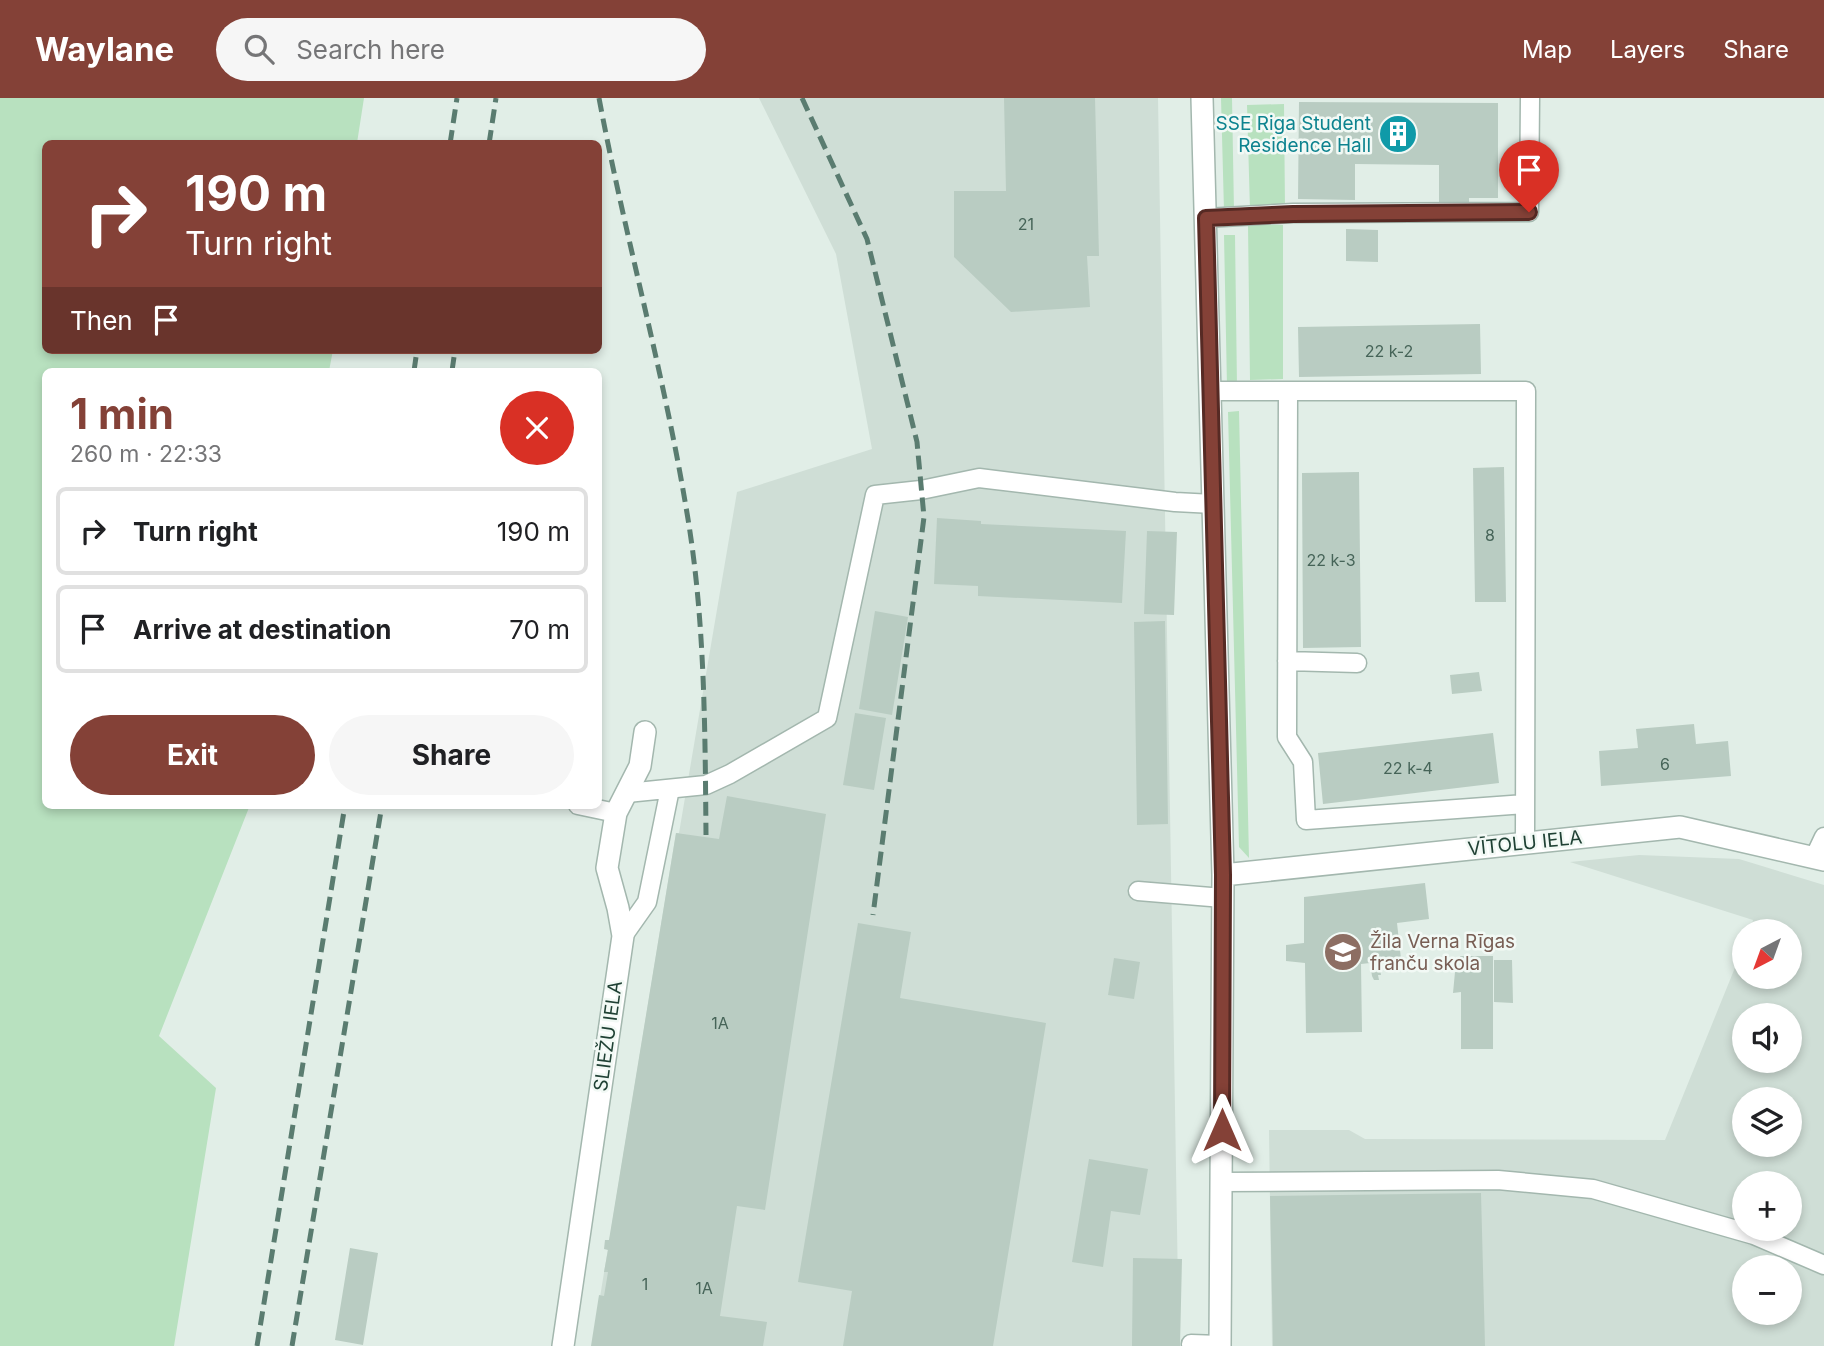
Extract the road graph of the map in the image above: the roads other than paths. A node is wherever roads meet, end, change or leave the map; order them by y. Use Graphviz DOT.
graph roads {
  1 [pos="1202,98"];
  2 [pos="1530,98"];
  3 [pos="1206,218"];
  4 [pos="1211,391"];
  5 [pos="1288,391"];
  6 [pos="1213,504"];
  7 [pos="1287,661"];
  8 [pos="1357,663"];
  9 [pos="645,732"];
  10 [pos="670,789"];
  11 [pos="627,793"];
  12 [pos="1525,804"];
  13 [pos="597,809"];
  14 [pos="616,813"];
  15 [pos="1525,843"];
  16 [pos="1821,851"];
  17 [pos="1223,875"];
  18 [pos="1138,891"];
  19 [pos="1223,898"];
  20 [pos="623,936"];
  21 [pos="1222,1182"];
  22 [pos="1824,1265"];
  23 [pos="1191,1344"];
  24 [pos="1220,1345"];
  25 [pos="563,1346"];
  1 -- 3 [label="street"];
  2 -- 3 [label="lane"];
  3 -- 4 [label="street"];
  4 -- 5 [label="lane"];
  4 -- 6 [label="street"];
  5 -- 7 [label="lane"];
  5 -- 12 [label="lane"];
  6 -- 10 [label="lane"];
  6 -- 17 [label="street"];
  7 -- 8 [label="lane"];
  7 -- 12 [label="lane"];
  9 -- 11 [label="street, SLIEŽU IELA"];
  10 -- 11 [label="lane"];
  10 -- 20 [label="lane"];
  11 -- 14 [label="street, SLIEŽU IELA"];
  12 -- 15 [label="lane"];
  13 -- 14 [label="lane"];
  14 -- 20 [label="street, SLIEŽU IELA"];
  15 -- 16 [label="street, VĪTOLU IELA"];
  15 -- 17 [label="street, VĪTOLU IELA"];
  17 -- 19 [label="street"];
  18 -- 19 [label="lane"];
  19 -- 21 [label="street"];
  20 -- 25 [label="street, SLIEŽU IELA"];
  21 -- 22 [label="lane"];
  21 -- 24 [label="street"];
  23 -- 24 [label="lane"];
}
